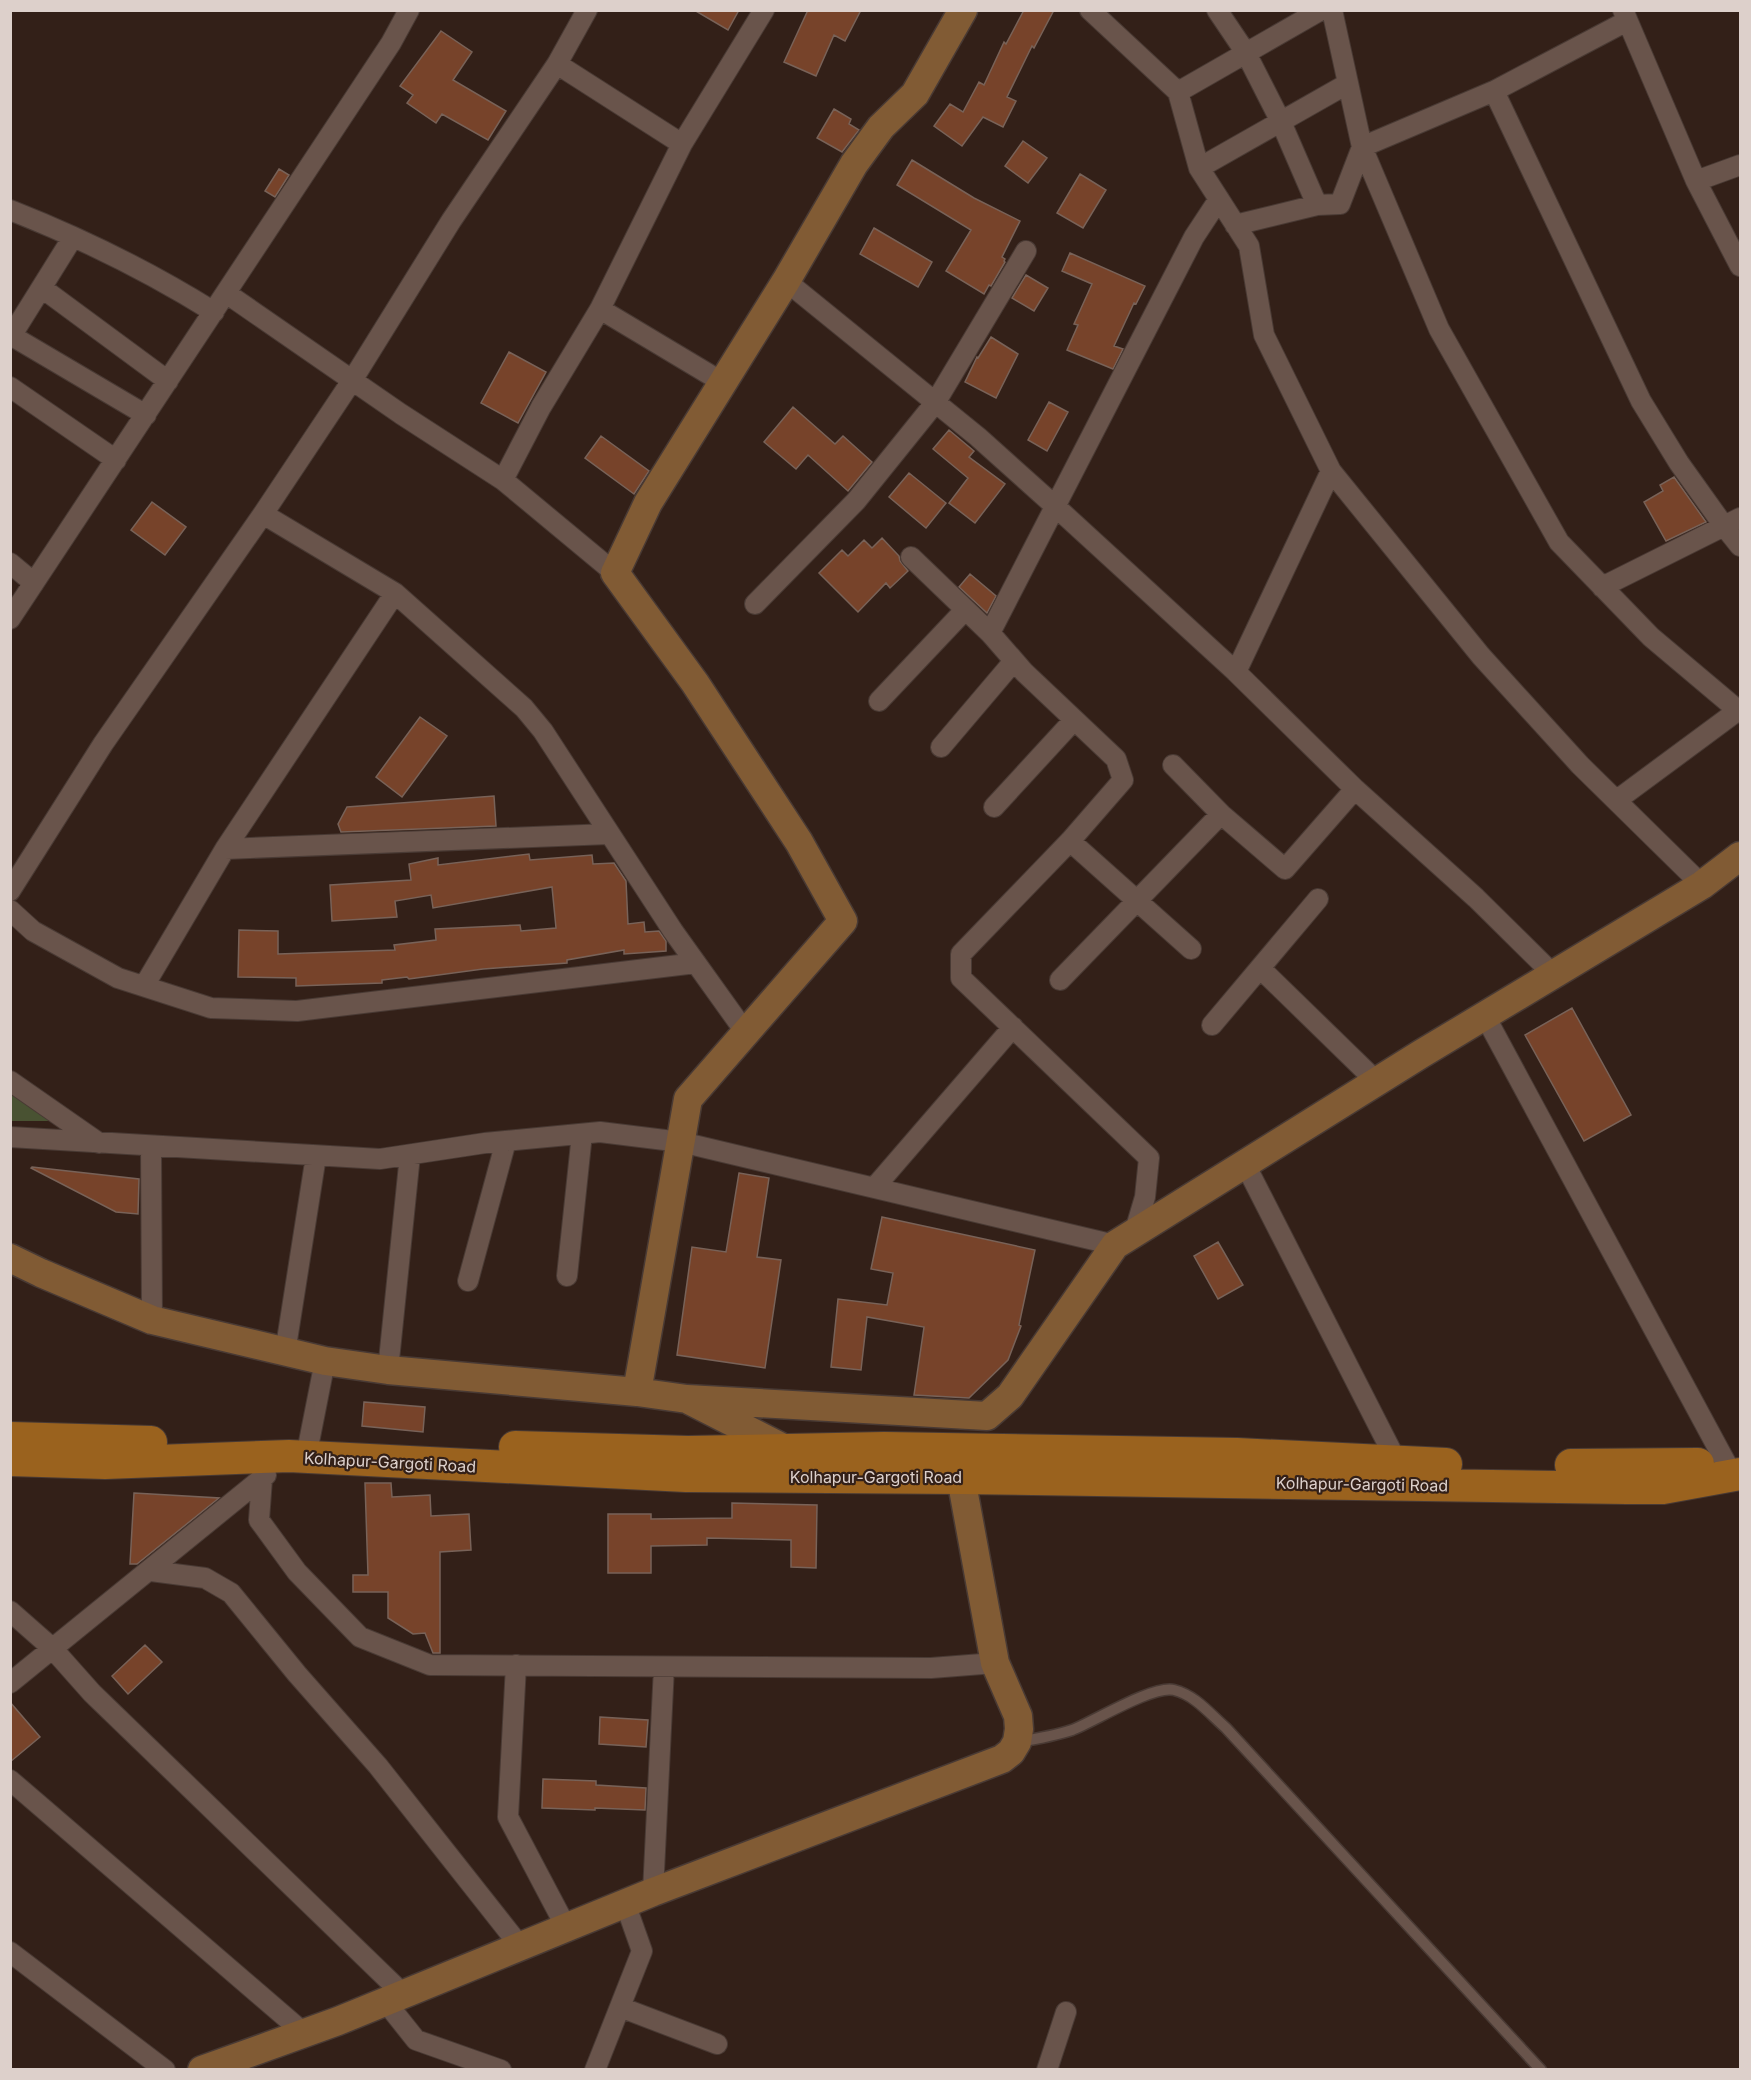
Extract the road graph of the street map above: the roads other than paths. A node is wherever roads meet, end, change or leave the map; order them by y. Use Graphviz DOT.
graph roads {
  1 [pos="409,10"];
  2 [pos="587,10"];
  3 [pos="764,10"];
  4 [pos="963,10"];
  5 [pos="1090,10"];
  6 [pos="1217,10"];
  7 [pos="1321,10"];
  8 [pos="1332,10"];
  9 [pos="1625,16"];
  10 [pos="1246,53"];
  11 [pos="557,64"];
  12 [pos="1347,84"];
  13 [pos="1494,91"];
  14 [pos="1178,92"];
  15 [pos="1281,122"];
  16 [pos="682,144"];
  17 [pos="1362,147"];
  18 [pos="1740,165"];
  19 [pos="1199,168"];
  20 [pos="1696,181"];
  21 [pos="1219,199"];
  22 [pos="1317,205"];
  23 [pos="10,210"];
  24 [pos="1235,225"];
  25 [pos="73,237"];
  26 [pos="1026,251"];
  27 [pos="1740,266"];
  28 [pos="786,281"];
  29 [pos="42,288"];
  30 [pos="226,293"];
  31 [pos="600,309"];
  32 [pos="214,312"];
  33 [pos="11,337"];
  34 [pos="352,379"];
  35 [pos="168,381"];
  36 [pos="722,382"];
  37 [pos="10,387"];
  38 [pos="935,403"];
  39 [pos="146,415"];
  40 [pos="116,460"];
  41 [pos="1331,471"];
  42 [pos="503,480"];
  43 [pos="1056,507"];
  44 [pos="263,514"];
  45 [pos="1732,522"];
  46 [pos="1740,546"];
  47 [pos="911,557"];
  48 [pos="10,563"];
  49 [pos="615,573"];
  50 [pos="34,584"];
  51 [pos="1602,587"];
  52 [pos="395,593"];
  53 [pos="755,604"];
  54 [pos="965,610"];
  55 [pos="10,619"];
  56 [pos="990,633"];
  57 [pos="1014,661"];
  58 [pos="1236,672"];
  59 [pos="879,700"];
  60 [pos="1740,711"];
  61 [pos="1074,720"];
  62 [pos="941,747"];
  63 [pos="1173,765"];
  64 [pos="1355,789"];
  65 [pos="1617,800"];
  66 [pos="994,807"];
  67 [pos="1221,814"];
  68 [pos="609,834"];
  69 [pos="1070,841"];
  70 [pos="225,849"];
  71 [pos="1740,856"];
  72 [pos="1702,885"];
  73 [pos="10,891"];
  74 [pos="1318,899"];
  75 [pos="1137,901"];
  76 [pos="10,910"];
  77 [pos="1191,949"];
  78 [pos="696,963"];
  79 [pos="1260,968"];
  80 [pos="1554,975"];
  81 [pos="1060,980"];
  82 [pos="144,986"];
  83 [pos="1485,1016"];
  84 [pos="1212,1025"];
  85 [pos="1013,1027"];
  86 [pos="746,1033"];
  87 [pos="10,1082"];
  88 [pos="1377,1082"];
  89 [pos="582,1134"];
  90 [pos="10,1137"];
  91 [pos="506,1141"];
  92 [pos="681,1142"];
  93 [pos="99,1143"];
  94 [pos="152,1147"];
  95 [pos="410,1155"];
  96 [pos="316,1156"];
  97 [pos="1245,1164"];
  98 [pos="874,1188"];
  99 [pos="1124,1239"];
  100 [pos="10,1258"];
  101 [pos="567,1276"];
  102 [pos="468,1281"];
  103 [pos="152,1320"];
  104 [pos="285,1353"];
  105 [pos="325,1361"];
  106 [pos="388,1370"];
  107 [pos="637,1392"];
  108 [pos="687,1399"];
  109 [pos="987,1416"];
  110 [pos="10,1438"];
  111 [pos="787,1450"];
  112 [pos="304,1452"];
  113 [pos="10,1460"];
  114 [pos="1397,1462"];
  115 [pos="966,1464"];
  116 [pos="1736,1464"];
  117 [pos="262,1479"];
  118 [pos="150,1571"];
  119 [pos="10,1611"];
  120 [pos="52,1648"];
  121 [pos="995,1663"];
  122 [pos="516,1665"];
  123 [pos="664,1666"];
  124 [pos="10,1683"];
  125 [pos="1017,1742"];
  126 [pos="10,1780"];
  127 [pos="653,1892"];
  128 [pos="625,1903"];
  129 [pos="566,1928"];
  130 [pos="520,1946"];
  131 [pos="10,1952"];
  132 [pos="394,1998"];
  133 [pos="620,2007"];
  134 [pos="1066,2012"];
  135 [pos="304,2032"];
  136 [pos="717,2044"];
  137 [pos="253,2061"];
  138 [pos="165,2070"];
  139 [pos="202,2070"];
  140 [pos="501,2070"];
  141 [pos="595,2070"];
  142 [pos="1047,2070"];
  143 [pos="1541,2070"];
  1 -- 30 [label="street"];
  2 -- 11 [label="street"];
  3 -- 16 [label="street"];
  4 -- 28 [label="street"];
  5 -- 14 [label="street"];
  6 -- 10 [label="street"];
  7 -- 10 [label="street"];
  8 -- 12 [label="street"];
  9 -- 13 [label="street"];
  9 -- 20 [label="street"];
  10 -- 14 [label="street"];
  10 -- 15 [label="street"];
  11 -- 16 [label="street"];
  11 -- 34 [label="street"];
  12 -- 15 [label="street"];
  12 -- 17 [label="street"];
  13 -- 17 [label="street"];
  13 -- 45 [label="street"];
  14 -- 19 [label="street"];
  15 -- 19 [label="street"];
  15 -- 22 [label="street"];
  16 -- 31 [label="street"];
  17 -- 22 [label="street"];
  17 -- 51 [label="street"];
  18 -- 20 [label="street"];
  19 -- 21 [label="street"];
  20 -- 27 [label="street"];
  21 -- 24 [label="street"];
  21 -- 43 [label="street"];
  22 -- 24 [label="street"];
  23 -- 25 [label="street"];
  24 -- 41 [label="street"];
  25 -- 29 [label="street"];
  25 -- 32 [label="street"];
  26 -- 38 [label="street"];
  28 -- 36 [label="street"];
  28 -- 38 [label="street"];
  29 -- 33 [label="street"];
  29 -- 35 [label="street"];
  30 -- 32 [label="street"];
  30 -- 34 [label="street"];
  31 -- 36 [label="street"];
  31 -- 42 [label="street"];
  32 -- 35 [label="street"];
  33 -- 39 [label="street"];
  34 -- 42 [label="street"];
  34 -- 44 [label="street"];
  35 -- 39 [label="street"];
  36 -- 49 [label="street"];
  37 -- 40 [label="street"];
  38 -- 43 [label="street"];
  38 -- 53 [label="street"];
  39 -- 40 [label="street"];
  40 -- 50 [label="street"];
  41 -- 58 [label="street"];
  41 -- 65 [label="street"];
  42 -- 49 [label="street"];
  43 -- 56 [label="street"];
  43 -- 58 [label="street"];
  44 -- 52 [label="street"];
  44 -- 73 [label="street"];
  45 -- 46 [label="street"];
  45 -- 51 [label="street"];
  47 -- 54 [label="street"];
  48 -- 50 [label="street"];
  49 -- 86 [label="street"];
  50 -- 55 [label="street"];
  51 -- 60 [label="street"];
  52 -- 68 [label="street"];
  52 -- 70 [label="street"];
  54 -- 56 [label="street"];
  54 -- 59 [label="street"];
  56 -- 57 [label="street"];
  57 -- 61 [label="street"];
  57 -- 62 [label="street"];
  58 -- 64 [label="street"];
  60 -- 65 [label="street"];
  61 -- 66 [label="street"];
  61 -- 69 [label="street"];
  63 -- 67 [label="street"];
  64 -- 67 [label="street"];
  64 -- 80 [label="street"];
  65 -- 72 [label="street"];
  67 -- 75 [label="street"];
  68 -- 70 [label="street"];
  68 -- 78 [label="street"];
  69 -- 75 [label="street"];
  69 -- 85 [label="street"];
  70 -- 82 [label="street"];
  71 -- 72 [label="street"];
  72 -- 80 [label="street"];
  74 -- 79 [label="street"];
  75 -- 77 [label="street"];
  75 -- 81 [label="street"];
  76 -- 82 [label="street"];
  78 -- 82 [label="street"];
  78 -- 86 [label="street"];
  79 -- 84 [label="street"];
  79 -- 88 [label="street"];
  80 -- 83 [label="street"];
  83 -- 88 [label="street"];
  83 -- 116 [label="street"];
  85 -- 98 [label="street"];
  85 -- 99 [label="street"];
  86 -- 92 [label="street"];
  87 -- 93 [label="street"];
  88 -- 97 [label="street"];
  89 -- 91 [label="street"];
  89 -- 92 [label="street"];
  89 -- 101 [label="street"];
  90 -- 93 [label="street"];
  91 -- 95 [label="street"];
  91 -- 102 [label="street"];
  92 -- 98 [label="street"];
  92 -- 107 [label="street"];
  93 -- 94 [label="street"];
  94 -- 96 [label="street"];
  94 -- 103 [label="street"];
  95 -- 96 [label="street"];
  95 -- 106 [label="street"];
  96 -- 104 [label="street"];
  97 -- 99 [label="street"];
  97 -- 114 [label="street"];
  98 -- 99 [label="street"];
  99 -- 109 [label="street"];
  100 -- 103 [label="street"];
  103 -- 104 [label="street"];
  104 -- 105 [label="street"];
  105 -- 106 [label="street"];
  105 -- 112 [label="street"];
  106 -- 107 [label="street"];
  107 -- 108 [label="street"];
  108 -- 109 [label="street"];
  108 -- 111 [label="street"];
  109 -- 115 [label="street"];
  110 -- 112 [label="main road"];
  111 -- 112 [label="main road"];
  111 -- 115 [label="main road"];
  112 -- 113 [label="main road, Kolhapur-Gargoti Road"];
  112 -- 115 [label="main road, Kolhapur-Gargoti Road"];
  112 -- 117 [label="street"];
  114 -- 115 [label="main road"];
  114 -- 116 [label="main road"];
  115 -- 116 [label="main road, Kolhapur-Gargoti Road"];
  115 -- 121 [label="street"];
  117 -- 118 [label="street"];
  117 -- 122 [label="street"];
  118 -- 120 [label="street"];
  118 -- 130 [label="street"];
  119 -- 120 [label="street"];
  120 -- 124 [label="street"];
  120 -- 132 [label="street"];
  121 -- 123 [label="street"];
  121 -- 125 [label="street"];
  122 -- 123 [label="street"];
  122 -- 129 [label="street"];
  123 -- 127 [label="street"];
  125 -- 127 [label="street"];
  125 -- 143 [label="lane"];
  126 -- 135 [label="street"];
  127 -- 128 [label="street"];
  128 -- 129 [label="street"];
  128 -- 133 [label="street"];
  129 -- 130 [label="street"];
  130 -- 132 [label="street"];
  131 -- 138 [label="street"];
  132 -- 135 [label="street"];
  132 -- 140 [label="street"];
  133 -- 136 [label="street"];
  133 -- 141 [label="street"];
  134 -- 142 [label="street"];
  135 -- 137 [label="street"];
  137 -- 139 [label="street"];
}
